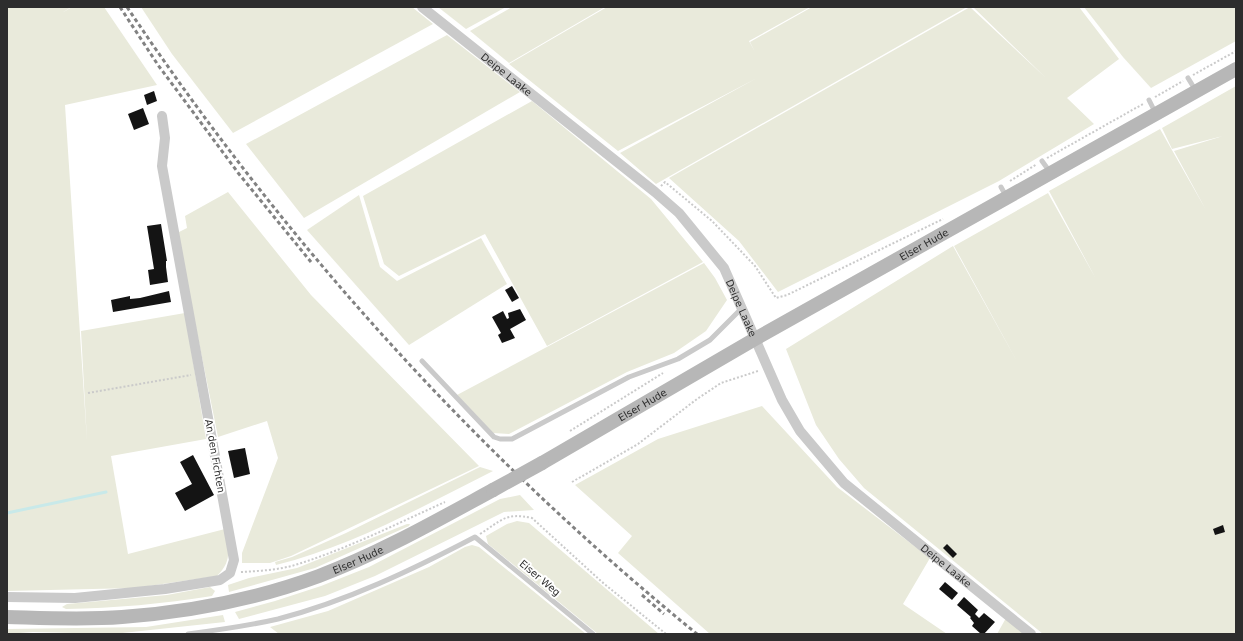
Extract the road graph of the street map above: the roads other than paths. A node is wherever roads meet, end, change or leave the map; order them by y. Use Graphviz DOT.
graph roads {
  1 [pos="422,7"];
  2 [pos="1236,69"];
  3 [pos="1188,78"];
  4 [pos="1196,92"];
  5 [pos="1149,100"];
  6 [pos="1156,114"];
  7 [pos="162,116"];
  8 [pos="1042,161"];
  9 [pos="1051,172"];
  10 [pos="741,309"];
  11 [pos="755,339"];
  12 [pos="422,361"];
  13 [pos="7,597"];
  14 [pos="7,617"];
  15 [pos="188,634"];
  16 [pos="593,634"];
  17 [pos="1031,634"];
  1 -- 10 [label="street, Deipe Laake"];
  2 -- 4 [label="street, Elser Hude"];
  3 -- 4 [label="lane"];
  4 -- 6 [label="street, Elser Hude"];
  5 -- 6 [label="lane"];
  6 -- 9 [label="street, Elser Hude"];
  7 -- 13 [label="street, An den Fichten"];
  8 -- 9 [label="lane"];
  9 -- 11 [label="street, Elser Hude"];
  10 -- 11 [label="street, Deipe Laake"];
  10 -- 12 [label="lane"];
  11 -- 14 [label="street, Elser Hude, bridge"];
  11 -- 17 [label="street, Deipe Laake"];
  15 -- 16 [label="lane, Eiser Weg"];
}
